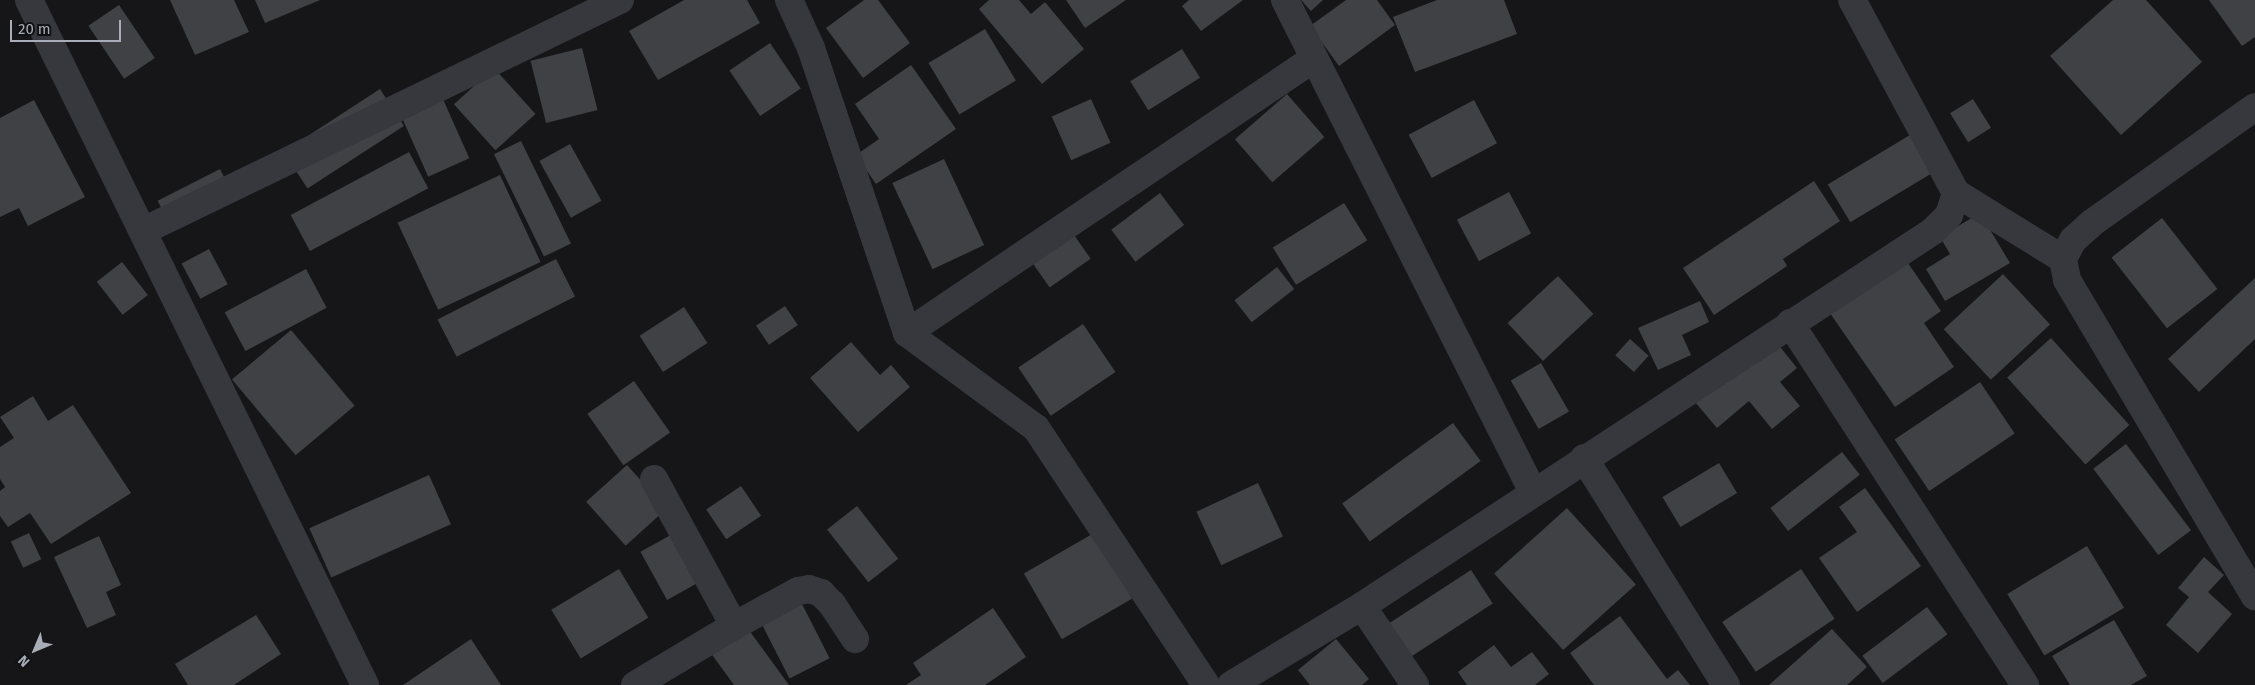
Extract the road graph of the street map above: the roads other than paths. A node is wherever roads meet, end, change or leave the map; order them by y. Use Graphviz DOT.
graph roads {
  1 [pos="29,0"];
  2 [pos="620,0"];
  3 [pos="789,0"];
  4 [pos="1285,0"];
  5 [pos="1852,0"];
  6 [pos="1314,58"];
  7 [pos="2255,108"];
  8 [pos="1956,193"];
  9 [pos="142,231"];
  10 [pos="2063,259"];
  11 [pos="1790,323"];
  12 [pos="907,333"];
  13 [pos="1584,458"];
  14 [pos="654,479"];
  15 [pos="1533,492"];
  16 [pos="2255,596"];
  17 [pos="1362,606"];
  18 [pos="734,626"];
  19 [pos="856,639"];
  20 [pos="365,685"];
  21 [pos="635,685"];
  22 [pos="1206,685"];
  23 [pos="1231,685"];
  24 [pos="1415,685"];
  25 [pos="1726,685"];
  26 [pos="2025,685"];
  1 -- 9 [label="street"];
  2 -- 9 [label="street"];
  3 -- 12 [label="street"];
  4 -- 6 [label="street"];
  5 -- 8 [label="street"];
  6 -- 12 [label="street"];
  6 -- 15 [label="street"];
  7 -- 10 [label="street"];
  8 -- 10 [label="street"];
  8 -- 11 [label="street"];
  9 -- 20 [label="street"];
  10 -- 16 [label="street"];
  11 -- 13 [label="street"];
  11 -- 26 [label="street"];
  12 -- 22 [label="street"];
  13 -- 15 [label="street"];
  13 -- 25 [label="street"];
  14 -- 18 [label="street"];
  15 -- 17 [label="street"];
  17 -- 23 [label="street"];
  17 -- 24 [label="street"];
  18 -- 19 [label="street"];
  18 -- 21 [label="street"];
}
